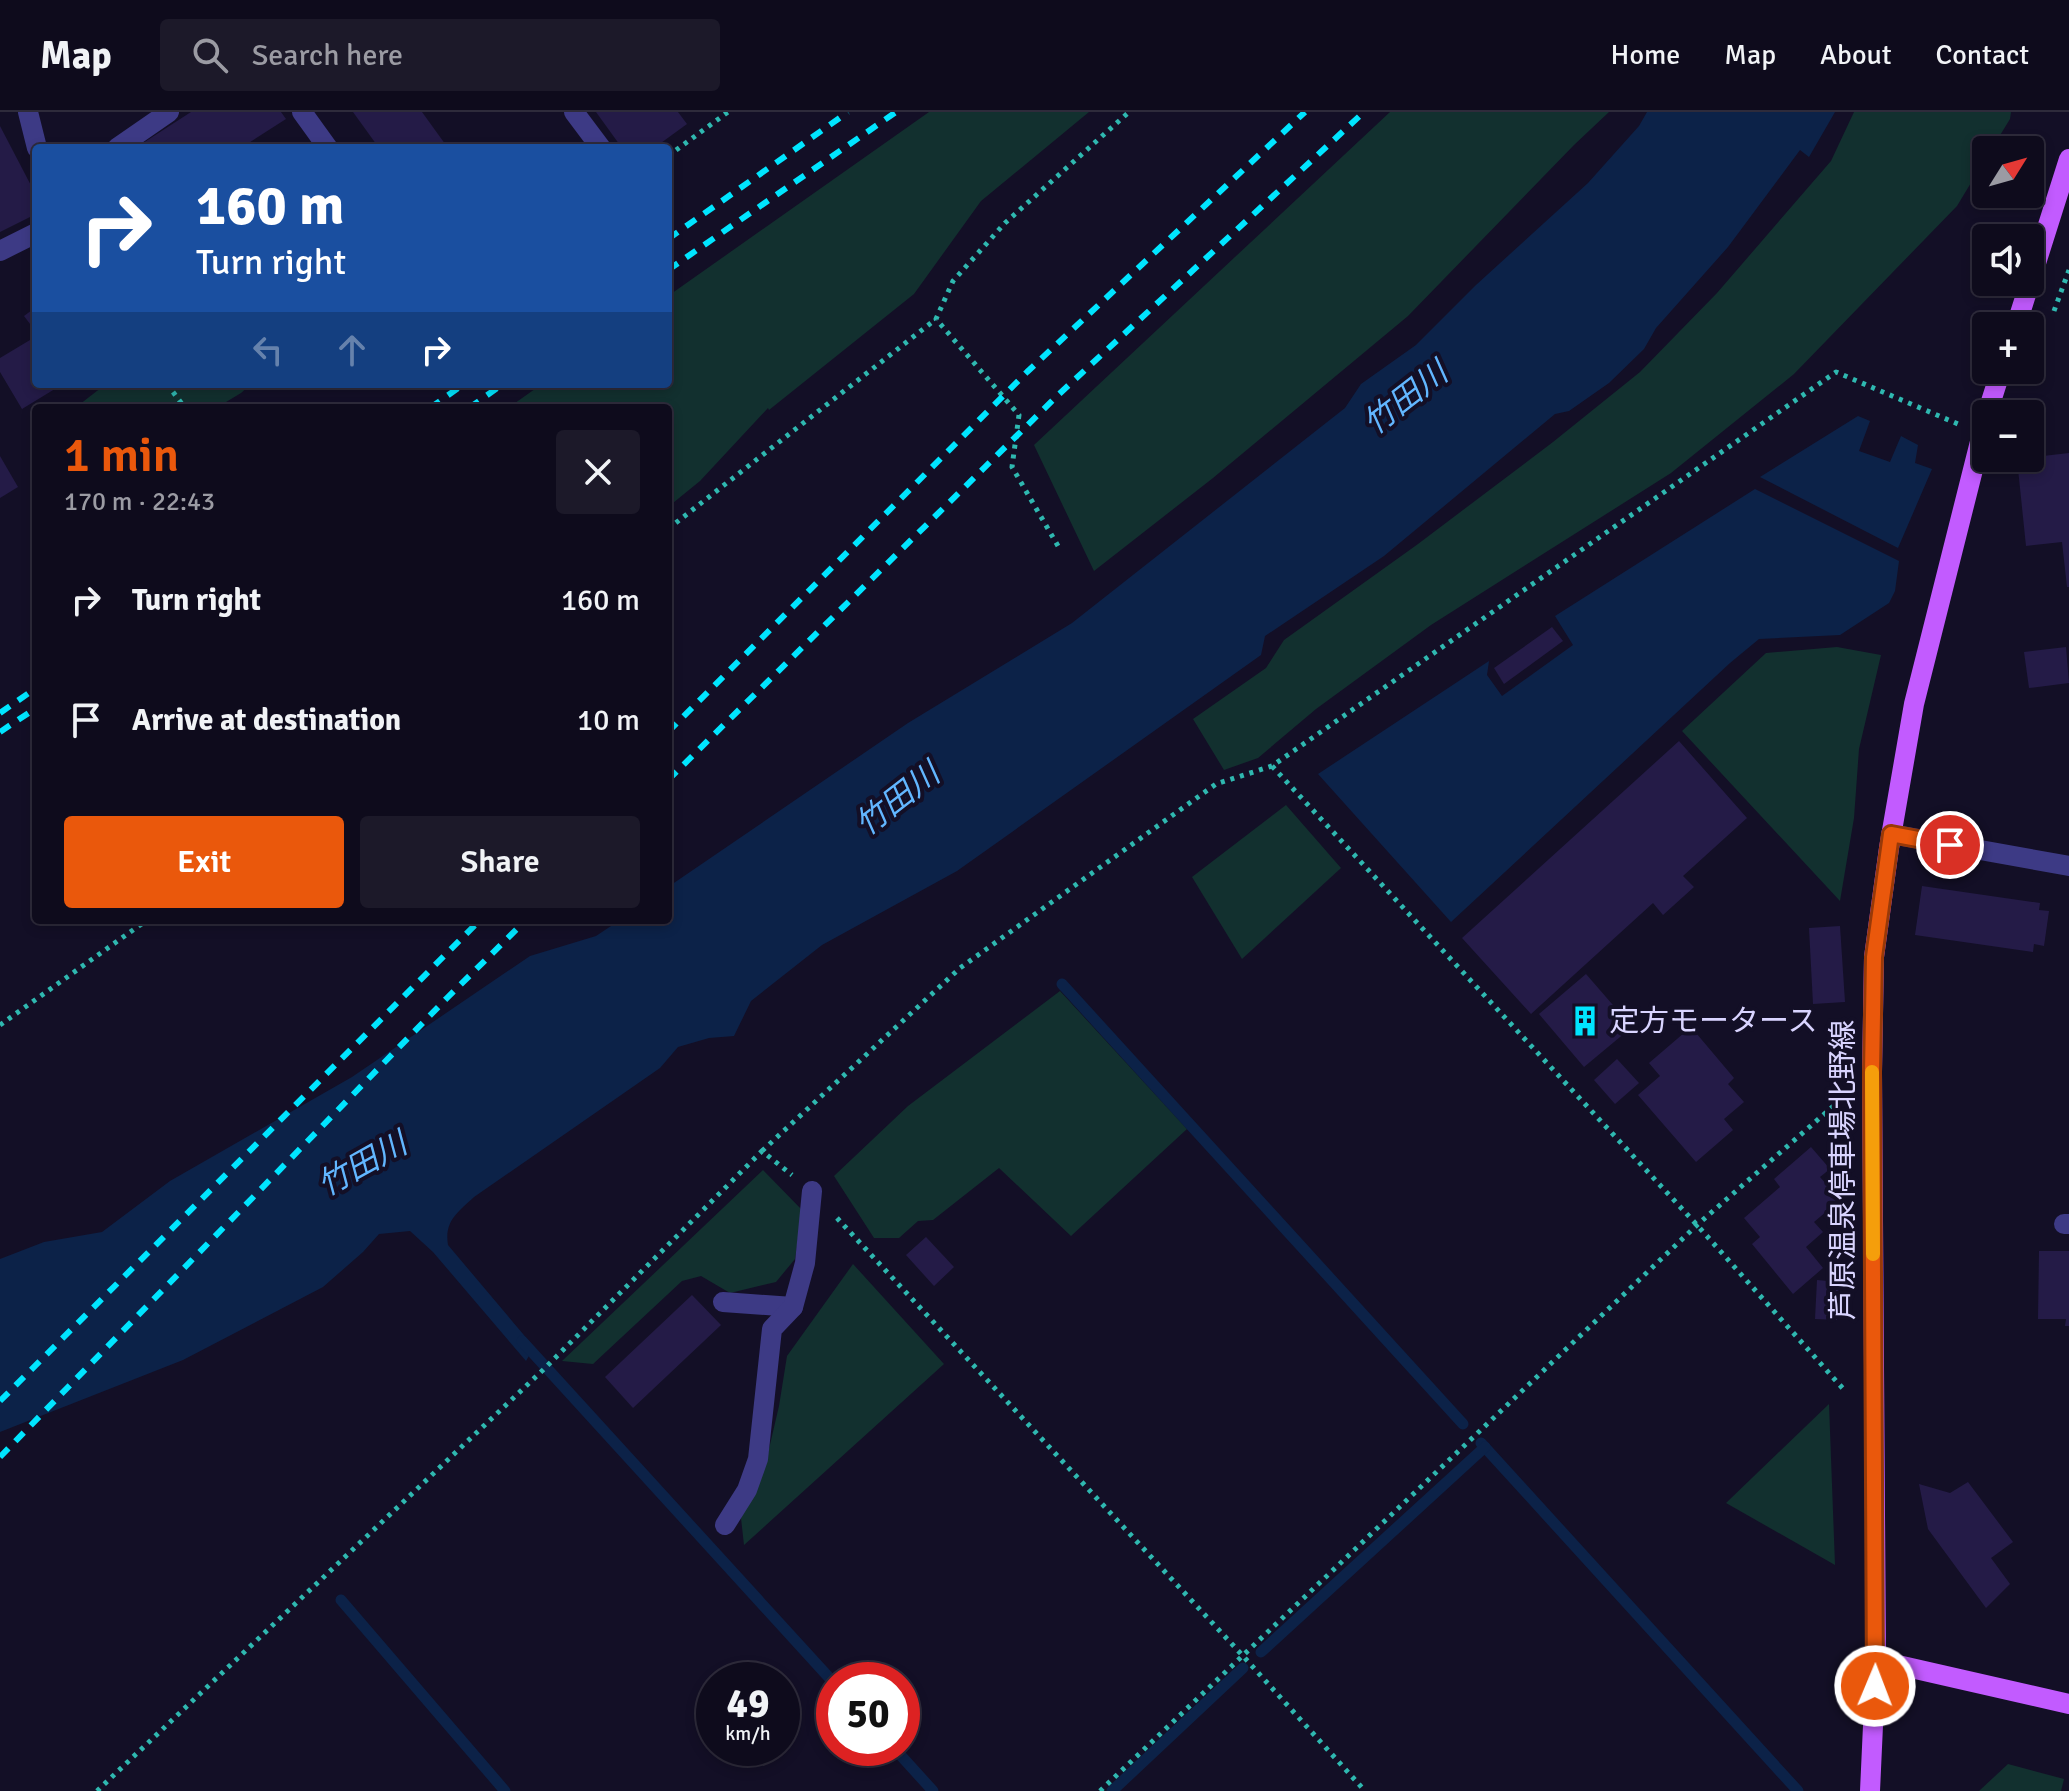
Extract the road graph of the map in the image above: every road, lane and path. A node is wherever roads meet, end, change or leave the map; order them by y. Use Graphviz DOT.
graph roads {
  1 [pos="28,112"];
  2 [pos="169,112"];
  3 [pos="302,112"];
  4 [pos="574,112"];
  5 [pos="728,112"];
  6 [pos="1129,112"];
  7 [pos="36,144"];
  8 [pos="123,144"];
  9 [pos="325,144"];
  10 [pos="598,144"];
  11 [pos="672,153"];
  12 [pos="2069,159"];
  13 [pos="32,235"];
  14 [pos="2044,238"];
  15 [pos="0,251"];
  16 [pos="2069,270"];
  17 [pos="2051,318"];
  18 [pos="936,319"];
  19 [pos="1972,418"];
  20 [pos="1972,472"];
  21 [pos="672,526"];
  22 [pos="1058,546"];
  23 [pos="1272,766"];
  24 [pos="1891,834"];
  25 [pos="2069,866"];
  26 [pos="141,924"];
  27 [pos="0,1025"];
  28 [pos="1872,1072"];
  29 [pos="762,1151"];
  30 [pos="812,1191"];
  31 [pos="1697,1225"];
  32 [pos="723,1302"];
  33 [pos="793,1307"];
  34 [pos="1873,1423"];
  35 [pos="725,1525"];
  36 [pos="1243,1656"];
  37 [pos="1876,1660"];
  38 [pos="2069,1704"];
  39 [pos="97,1791"];
  40 [pos="1100,1791"];
  41 [pos="1365,1791"];
  42 [pos="1870,1791"];
  1 -- 7 [label="street"];
  2 -- 8 [label="street"];
  3 -- 9 [label="street"];
  4 -- 10 [label="street"];
  5 -- 11 [label="path"];
  6 -- 18 [label="path"];
  12 -- 14 [label="main road"];
  13 -- 15 [label="street"];
  16 -- 17 [label="path"];
  18 -- 21 [label="path"];
  18 -- 22 [label="path"];
  19 -- 23 [label="path"];
  20 -- 24 [label="main road, 芦原温泉停車場北野線"];
  23 -- 29 [label="path"];
  23 -- 31 [label="path"];
  24 -- 25 [label="street"];
  24 -- 28 [label="main road, 芦原温泉停車場北野線"];
  26 -- 27 [label="path"];
  28 -- 31 [label="path"];
  28 -- 34 [label="main road, 芦原温泉停車場北野線"];
  29 -- 30 [label="path"];
  29 -- 39 [label="path"];
  30 -- 33 [label="street"];
  30 -- 36 [label="path"];
  31 -- 34 [label="path"];
  31 -- 36 [label="path"];
  32 -- 33 [label="street"];
  33 -- 35 [label="street"];
  34 -- 37 [label="main road, 芦原温泉停車場北野線"];
  36 -- 40 [label="path"];
  36 -- 41 [label="path"];
  37 -- 38 [label="main road"];
  37 -- 42 [label="main road, 芦原温泉停車場北野線"];
}
